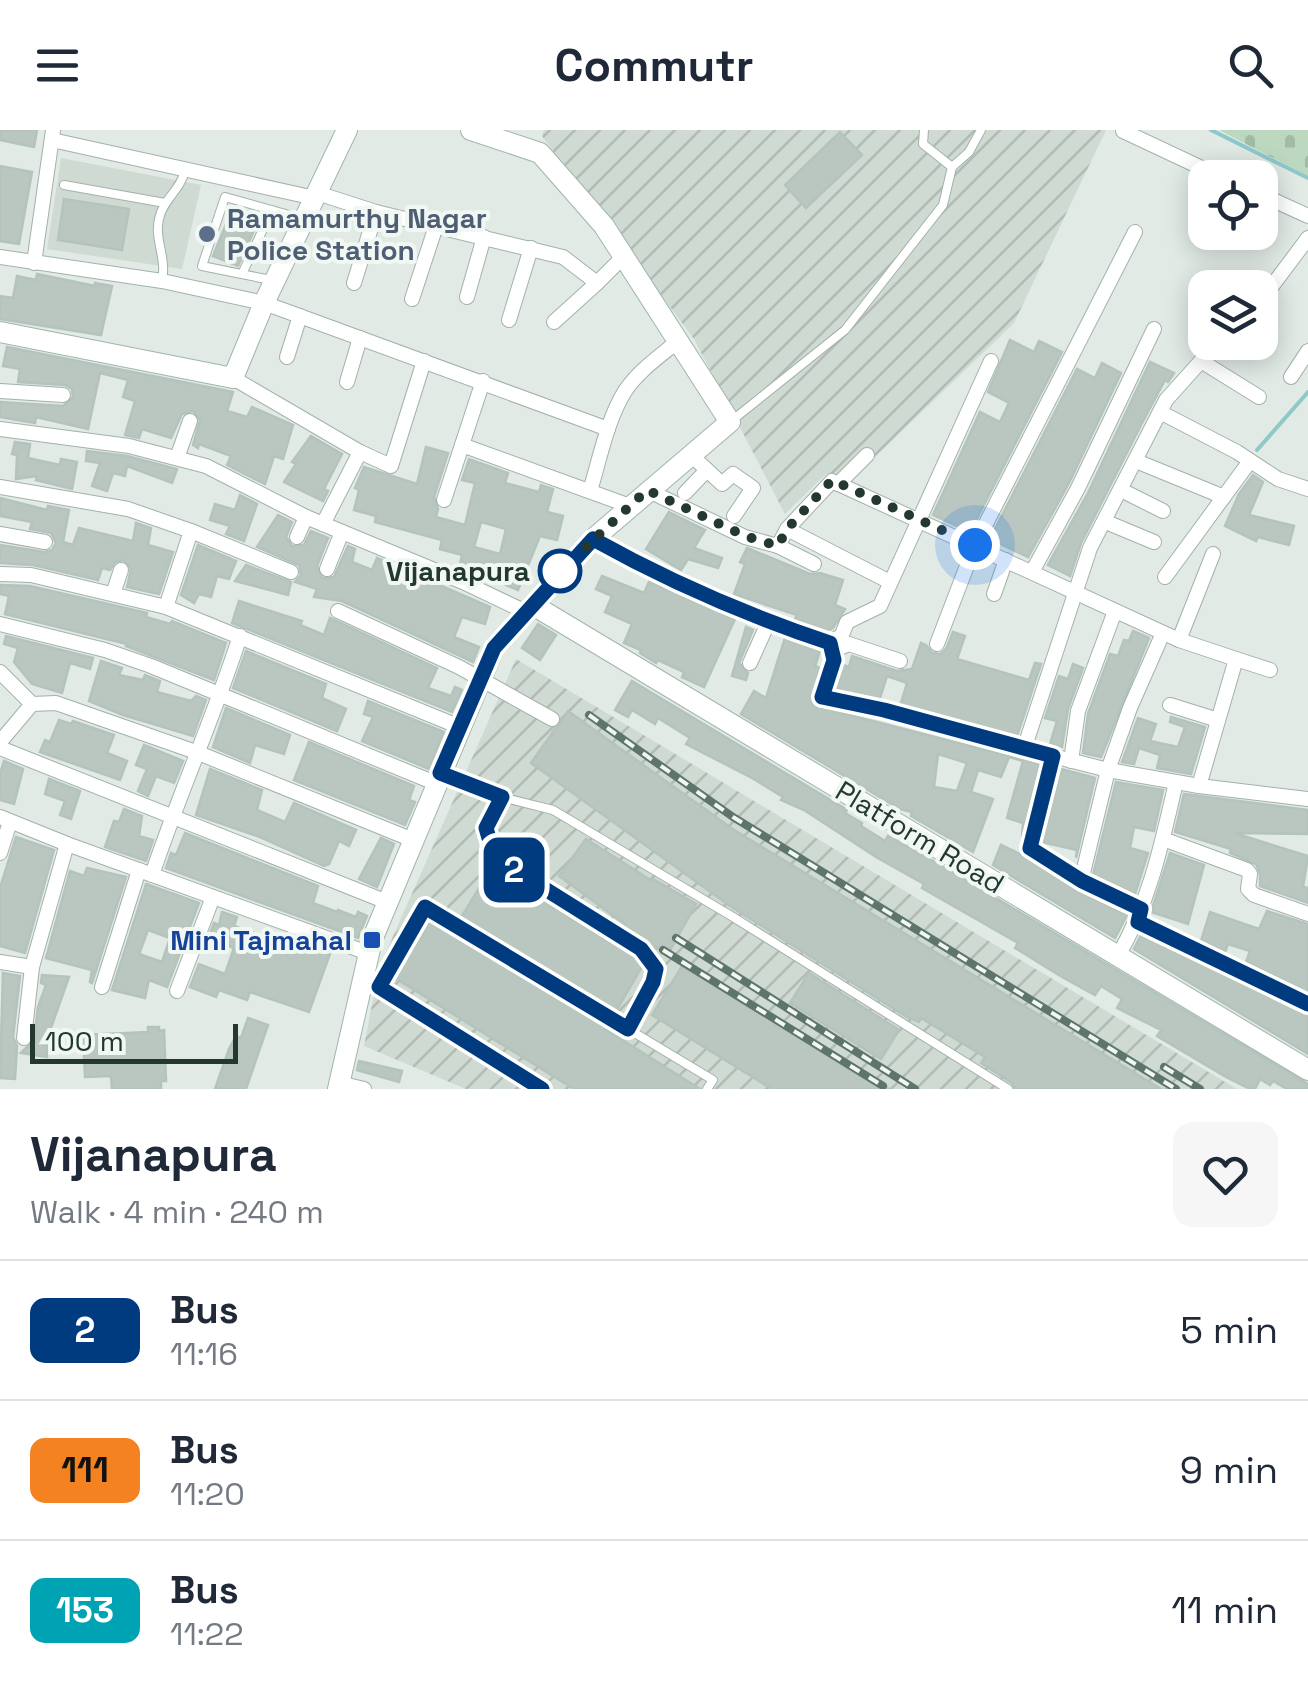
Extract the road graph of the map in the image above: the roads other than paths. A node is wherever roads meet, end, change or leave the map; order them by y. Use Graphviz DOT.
graph roads {
  1 [pos="347,130"];
  2 [pos="471,130"];
  3 [pos="924,130"];
  4 [pos="982,130"];
  5 [pos="1123,132"];
  6 [pos="52,135"];
  7 [pos="1188,162"];
  8 [pos="952,167"];
  9 [pos="185,169"];
  10 [pos="64,185"];
  11 [pos="316,196"];
  12 [pos="165,202"];
  13 [pos="1278,202"];
  14 [pos="272,210"];
  15 [pos="376,212"];
  16 [pos="1308,216"];
  17 [pos="304,219"];
  18 [pos="436,226"];
  19 [pos="1135,232"];
  20 [pos="484,237"];
  21 [pos="1308,238"];
  22 [pos="530,248"];
  23 [pos="0,257"];
  24 [pos="623,257"];
  25 [pos="34,263"];
  26 [pos="242,274"];
  27 [pos="1278,278"];
  28 [pos="162,281"];
  29 [pos="275,281"];
  30 [pos="354,282"];
  31 [pos="598,283"];
  32 [pos="467,297"];
  33 [pos="412,299"];
  34 [pos="264,303"];
  35 [pos="300,316"];
  36 [pos="510,320"];
  37 [pos="554,322"];
  38 [pos="1154,329"];
  39 [pos="0,332"];
  40 [pos="360,338"];
  41 [pos="678,340"];
  42 [pos="1308,351"];
  43 [pos="286,357"];
  44 [pos="424,360"];
  45 [pos="992,360"];
  46 [pos="1201,361"];
  47 [pos="1290,377"];
  48 [pos="233,378"];
  49 [pos="483,381"];
  50 [pos="347,382"];
  51 [pos="0,390"];
  52 [pos="63,395"];
  53 [pos="1259,397"];
  54 [pos="1160,412"];
  55 [pos="190,421"];
  56 [pos="730,422"];
  57 [pos="0,429"];
  58 [pos="608,429"];
  59 [pos="462,445"];
  60 [pos="360,452"];
  61 [pos="690,454"];
  62 [pos="867,455"];
  63 [pos="176,458"];
  64 [pos="1136,461"];
  65 [pos="1250,461"];
  66 [pos="706,470"];
  67 [pos="838,484"];
  68 [pos="0,488"];
  69 [pos="647,490"];
  70 [pos="1121,490"];
  71 [pos="1308,490"];
  72 [pos="590,491"];
  73 [pos="685,493"];
  74 [pos="1224,497"];
  75 [pos="444,500"];
  76 [pos="630,506"];
  77 [pos="1163,511"];
  78 [pos="734,516"];
  79 [pos="306,518"];
  80 [pos="917,520"];
  81 [pos="1106,522"];
  82 [pos="323,524"];
  83 [pos="787,529"];
  84 [pos="192,531"];
  85 [pos="342,532"];
  86 [pos="0,534"];
  87 [pos="297,537"];
  88 [pos="593,539"];
  89 [pos="45,542"];
  90 [pos="1154,542"];
  91 [pos="975,545"];
  92 [pos="778,546"];
  93 [pos="1213,554"];
  94 [pos="1006,560"];
  95 [pos="814,564"];
  96 [pos="121,570"];
  97 [pos="327,570"];
  98 [pos="290,572"];
  99 [pos="1032,572"];
  100 [pos="0,574"];
  101 [pos="1165,577"];
  102 [pos="890,582"];
  103 [pos="1074,593"];
  104 [pos="113,594"];
  105 [pos="994,594"];
  106 [pos="166,607"];
  107 [pos="530,608"];
  108 [pos="338,611"];
  109 [pos="1115,611"];
  110 [pos="768,623"];
  111 [pos="0,624"];
  112 [pos="1163,632"];
  113 [pos="240,636"];
  114 [pos="1180,640"];
  115 [pos="937,644"];
  116 [pos="831,647"];
  117 [pos="1236,659"];
  118 [pos="900,661"];
  119 [pos="750,663"];
  120 [pos="1270,670"];
  121 [pos="0,672"];
  122 [pos="480,679"];
  123 [pos="221,694"];
  124 [pos="32,704"];
  125 [pos="1170,705"];
  126 [pos="552,720"];
  127 [pos="1218,720"];
  128 [pos="460,726"];
  129 [pos="0,745"];
  130 [pos="1024,748"];
  131 [pos="196,752"];
  132 [pos="1053,756"];
  133 [pos="1071,762"];
  134 [pos="1108,770"];
  135 [pos="438,778"];
  136 [pos="1176,782"];
  137 [pos="1200,786"];
  138 [pos="502,797"];
  139 [pos="1308,800"];
  140 [pos="172,814"];
  141 [pos="5,819"];
  142 [pos="1162,839"];
  143 [pos="413,840"];
  144 [pos="67,844"];
  145 [pos="0,853"];
  146 [pos="146,873"];
  147 [pos="1082,881"];
  148 [pos="213,897"];
  149 [pos="387,902"];
  150 [pos="1308,914"];
  151 [pos="1140,915"];
  152 [pos="368,953"];
  153 [pos="1118,956"];
  154 [pos="0,962"];
  155 [pos="32,967"];
  156 [pos="102,986"];
  157 [pos="177,991"];
  158 [pos="1308,1004"];
  159 [pos="628,1029"];
  160 [pos="24,1038"];
  161 [pos="1308,1070"];
  162 [pos="338,1086"];
  163 [pos="364,1089"];
  164 [pos="542,1089"];
  165 [pos="707,1089"];
  166 [pos="1008,1089"];
  1 -- 11 [label="street"];
  2 -- 24 [label="street"];
  3 -- 8 [label="lane"];
  4 -- 8 [label="lane"];
  5 -- 7 [label="street"];
  6 -- 9 [label="street"];
  6 -- 25 [label="street"];
  8 -- 56 [label="lane"];
  9 -- 11 [label="street"];
  9 -- 12 [label="lane"];
  10 -- 12 [label="lane"];
  11 -- 15 [label="street"];
  11 -- 17 [label="street"];
  12 -- 28 [label="lane"];
  13 -- 16 [label="street"];
  14 -- 17 [label="lane"];
  14 -- 26 [label="lane"];
  14 -- 26 [label="lane"];
  15 -- 18 [label="street"];
  15 -- 30 [label="street"];
  17 -- 29 [label="street"];
  18 -- 20 [label="street"];
  18 -- 33 [label="street"];
  19 -- 91 [label="street"];
  20 -- 22 [label="street"];
  20 -- 32 [label="street"];
  21 -- 27 [label="street"];
  22 -- 31 [label="street"];
  22 -- 36 [label="street"];
  23 -- 25 [label="street"];
  24 -- 31 [label="street"];
  24 -- 41 [label="street"];
  25 -- 28 [label="street"];
  26 -- 29 [label="lane"];
  28 -- 34 [label="street"];
  29 -- 34 [label="street"];
  31 -- 37 [label="street"];
  34 -- 35 [label="street"];
  34 -- 48 [label="street"];
  35 -- 40 [label="street"];
  35 -- 43 [label="street"];
  38 -- 99 [label="street"];
  39 -- 48 [label="street"];
  40 -- 44 [label="street"];
  40 -- 50 [label="street"];
  41 -- 56 [label="street"];
  41 -- 58 [label="street"];
  42 -- 47 [label="street"];
  44 -- 49 [label="street"];
  44 -- 60 [label="street"];
  45 -- 80 [label="street"];
  46 -- 53 [label="street"];
  46 -- 54 [label="street"];
  48 -- 60 [label="street"];
  49 -- 58 [label="street"];
  49 -- 59 [label="street"];
  51 -- 52 [label="street"];
  54 -- 64 [label="street"];
  54 -- 65 [label="street"];
  55 -- 63 [label="street"];
  56 -- 61 [label="street"];
  57 -- 63 [label="street"];
  58 -- 72 [label="street"];
  59 -- 72 [label="street"];
  59 -- 75 [label="street"];
  60 -- 82 [label="street"];
  61 -- 66 [label="street"];
  61 -- 69 [label="street"];
  62 -- 67 [label="street"];
  63 -- 79 [label="street"];
  64 -- 70 [label="street"];
  64 -- 74 [label="street"];
  65 -- 71 [label="street"];
  65 -- 74 [label="street"];
  66 -- 73 [label="street"];
  66 -- 78 [label="street"];
  67 -- 80 [label="street"];
  67 -- 83 [label="street"];
  68 -- 84 [label="street"];
  69 -- 76 [label="street"];
  69 -- 92 [label="street"];
  70 -- 77 [label="street"];
  70 -- 81 [label="street"];
  72 -- 76 [label="street"];
  74 -- 101 [label="street"];
  76 -- 88 [label="street"];
  79 -- 82 [label="street"];
  79 -- 87 [label="street"];
  80 -- 91 [label="street"];
  80 -- 102 [label="street"];
  81 -- 90 [label="street"];
  81 -- 103 [label="street"];
  82 -- 85 [label="street"];
  83 -- 92 [label="street"];
  83 -- 102 [label="street"];
  84 -- 98 [label="street"];
  84 -- 106 [label="street"];
  85 -- 97 [label="street"];
  85 -- 107 [label="street"];
  86 -- 89 [label="street"];
  88 -- 107 [label="street"];
  88 -- 110 [label="street"];
  91 -- 94 [label="street"];
  91 -- 115 [label="street"];
  92 -- 95 [label="street"];
  93 -- 114 [label="street"];
  94 -- 99 [label="street"];
  94 -- 105 [label="street"];
  96 -- 104 [label="street"];
  99 -- 103 [label="street"];
  100 -- 104 [label="street"];
  102 -- 116 [label="street"];
  103 -- 109 [label="street"];
  103 -- 130 [label="street"];
  104 -- 106 [label="street"];
  106 -- 113 [label="street"];
  107 -- 122 [label="street"];
  107 -- 153 [label="street, Platform Road"];
  108 -- 122 [label="street"];
  109 -- 112 [label="street"];
  109 -- 133 [label="street"];
  110 -- 116 [label="street"];
  110 -- 119 [label="street"];
  111 -- 123 [label="street"];
  112 -- 114 [label="street"];
  112 -- 134 [label="street"];
  113 -- 123 [label="street"];
  113 -- 128 [label="street"];
  114 -- 117 [label="street"];
  116 -- 118 [label="street"];
  116 -- 130 [label="street"];
  117 -- 120 [label="street"];
  117 -- 127 [label="street"];
  121 -- 124 [label="street"];
  122 -- 126 [label="street"];
  122 -- 128 [label="street"];
  123 -- 131 [label="street"];
  123 -- 135 [label="street"];
  124 -- 129 [label="street"];
  124 -- 131 [label="street"];
  125 -- 127 [label="street"];
  127 -- 137 [label="street"];
  128 -- 135 [label="street"];
  129 -- 140 [label="street"];
  130 -- 132 [label="street"];
  131 -- 140 [label="street"];
  131 -- 143 [label="street"];
  132 -- 133 [label="street"];
  132 -- 147 [label="street"];
  133 -- 134 [label="street"];
  134 -- 136 [label="street"];
  134 -- 147 [label="street"];
  135 -- 138 [label="lane"];
  135 -- 143 [label="street"];
  136 -- 137 [label="street"];
  136 -- 142 [label="street"];
  137 -- 139 [label="street"];
  138 -- 159 [label="lane"];
  138 -- 166 [label="lane"];
  140 -- 146 [label="street"];
  140 -- 149 [label="street"];
  141 -- 144 [label="street"];
  141 -- 145 [label="street"];
  142 -- 150 [label="street"];
  142 -- 151 [label="street"];
  143 -- 149 [label="street"];
  144 -- 146 [label="street"];
  144 -- 155 [label="street"];
  146 -- 148 [label="street"];
  146 -- 156 [label="street"];
  147 -- 151 [label="street"];
  148 -- 152 [label="street"];
  148 -- 157 [label="street"];
  149 -- 152 [label="street"];
  151 -- 153 [label="street"];
  151 -- 158 [label="street"];
  152 -- 162 [label="street"];
  153 -- 161 [label="street, Platform Road"];
  154 -- 155 [label="street"];
  155 -- 160 [label="street"];
  159 -- 164 [label="lane"];
  159 -- 165 [label="lane"];
  162 -- 163 [label="street"];
}
